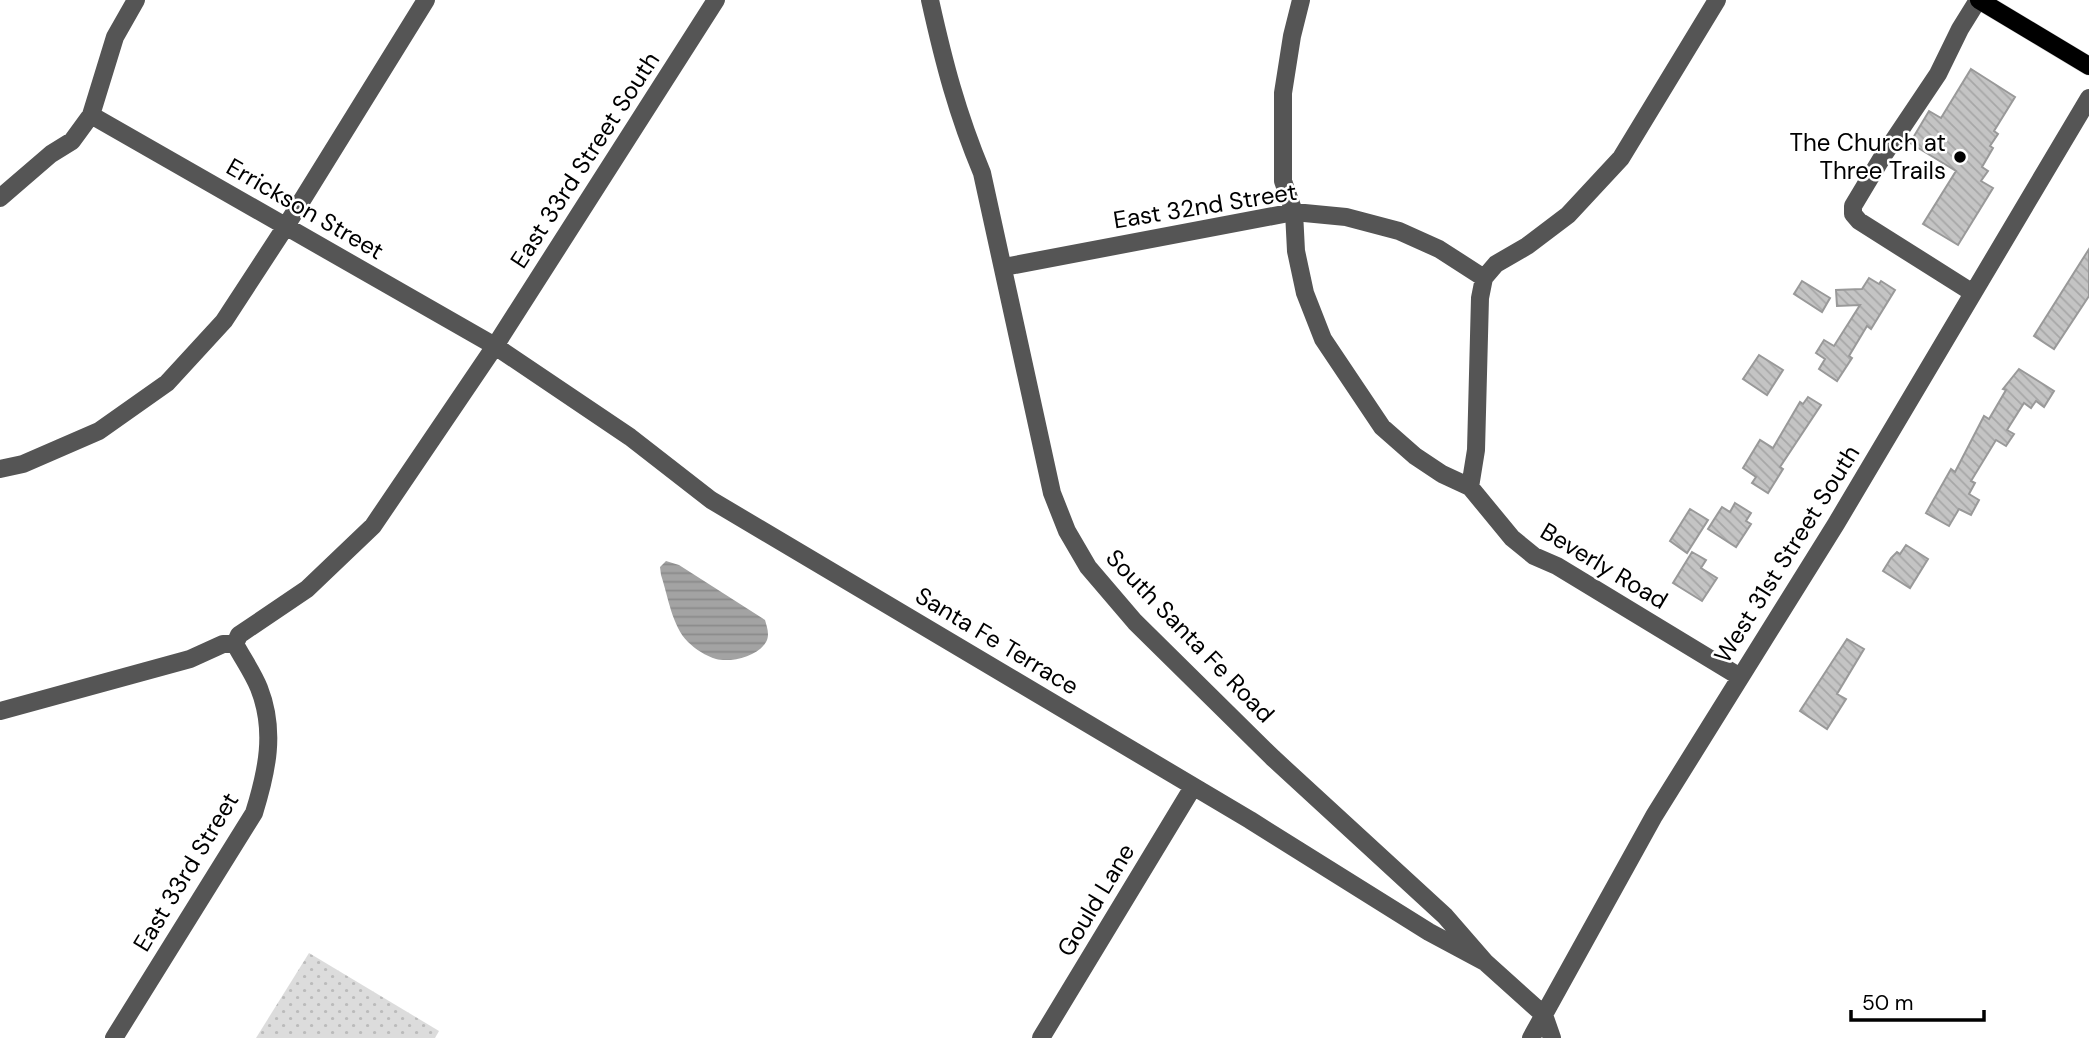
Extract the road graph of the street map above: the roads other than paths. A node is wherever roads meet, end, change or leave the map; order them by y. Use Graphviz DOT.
graph roads {
  1 [pos="136,0"];
  2 [pos="426,0"];
  3 [pos="716,0"];
  4 [pos="930,0"];
  5 [pos="1301,0"];
  6 [pos="1717,0"];
  7 [pos="1978,0"];
  8 [pos="2089,66"];
  9 [pos="2089,98"];
  10 [pos="91,114"];
  11 [pos="0,198"];
  12 [pos="1294,212"];
  13 [pos="286,226"];
  14 [pos="1004,267"];
  15 [pos="1484,278"];
  16 [pos="1973,293"];
  17 [pos="495,346"];
  18 [pos="0,469"];
  19 [pos="1470,487"];
  20 [pos="235,645"];
  21 [pos="1740,677"];
  22 [pos="0,711"];
  23 [pos="1193,787"];
  24 [pos="1485,962"];
  25 [pos="1544,1015"];
  26 [pos="114,1038"];
  27 [pos="1041,1038"];
  28 [pos="1531,1038"];
  29 [pos="1552,1038"];
  1 -- 10 [label="street"];
  2 -- 13 [label="street"];
  3 -- 17 [label="street, East 33rd Street South"];
  4 -- 14 [label="street, South Santa Fe Road"];
  5 -- 12 [label="street, Beverly Road"];
  6 -- 15 [label="street"];
  7 -- 8 [label="main road"];
  7 -- 16 [label="street"];
  9 -- 16 [label="street, West 31st Street South"];
  10 -- 11 [label="street"];
  10 -- 13 [label="street, Errickson Street"];
  12 -- 14 [label="street, East 32nd Street"];
  12 -- 15 [label="street, East 32nd Street"];
  12 -- 19 [label="street, Beverly Road"];
  13 -- 17 [label="street, Errickson Street"];
  13 -- 18 [label="street"];
  14 -- 24 [label="street, South Santa Fe Road"];
  15 -- 19 [label="street"];
  16 -- 21 [label="street, West 31st Street South"];
  17 -- 20 [label="street, East 33rd Street South"];
  17 -- 23 [label="street, Santa Fe Terrace"];
  19 -- 21 [label="street, Beverly Road"];
  20 -- 22 [label="street"];
  20 -- 26 [label="street, East 33rd Street"];
  21 -- 25 [label="street, West 31st Street South"];
  23 -- 24 [label="street, Santa Fe Terrace"];
  23 -- 27 [label="street, Gould Lane"];
  24 -- 25 [label="street, South Santa Fe Road"];
  25 -- 28 [label="street, West 31st Street South"];
  25 -- 29 [label="street, South Santa Fe Road"];
}
